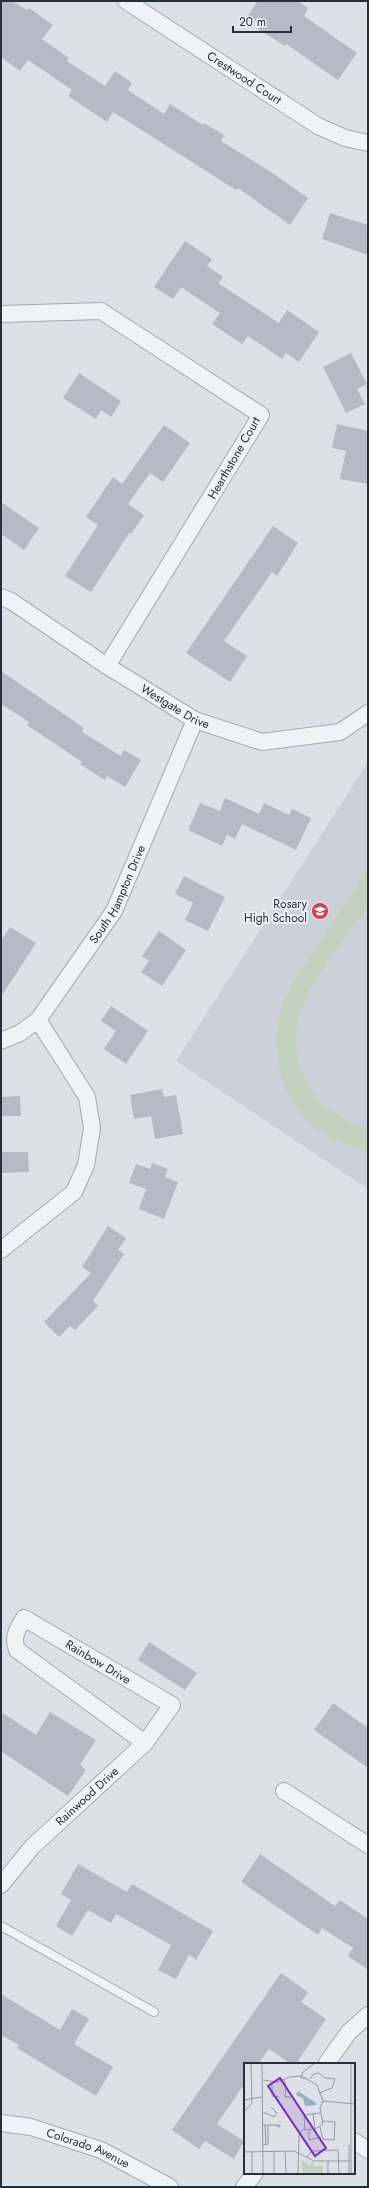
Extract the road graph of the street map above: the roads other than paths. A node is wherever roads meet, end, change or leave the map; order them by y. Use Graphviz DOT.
graph roads {
  1 [pos="126,1"];
  2 [pos="368,143"];
  3 [pos="1,314"];
  4 [pos="1,597"];
  5 [pos="107,666"];
  6 [pos="368,713"];
  7 [pos="195,720"];
  8 [pos="38,1020"];
  9 [pos="1,1041"];
  10 [pos="1,1250"];
  11 [pos="172,1705"];
  12 [pos="144,1743"];
  13 [pos="284,1791"];
  14 [pos="368,1845"];
  15 [pos="1,1885"];
  16 [pos="1,1926"];
  17 [pos="154,2012"];
  18 [pos="368,2015"];
  19 [pos="327,2063"];
  20 [pos="1,2123"];
  21 [pos="355,2142"];
  22 [pos="368,2150"];
  23 [pos="254,2174"];
  24 [pos="170,2187"];
  25 [pos="244,2187"];
  1 -- 2 [label="street, Crestwood Court"];
  3 -- 5 [label="street, Hearthstone Court"];
  4 -- 5 [label="street, Westgate Drive"];
  5 -- 7 [label="street, Westgate Drive"];
  6 -- 7 [label="street, Westgate Drive"];
  7 -- 8 [label="street, South Hampton Drive"];
  8 -- 9 [label="street, South Hampton Drive"];
  8 -- 10 [label="street"];
  11 -- 12 [label="street, Rainwood Drive"];
  11 -- 12 [label="street, Rainbow Drive"];
  12 -- 15 [label="street, Rainwood Drive"];
  13 -- 14 [label="street"];
  16 -- 17 [label="lane"];
  18 -- 19 [label="street"];
  20 -- 24 [label="street, Colorado Avenue"];
  21 -- 22 [label="street"];
  23 -- 25 [label="street"];
}
